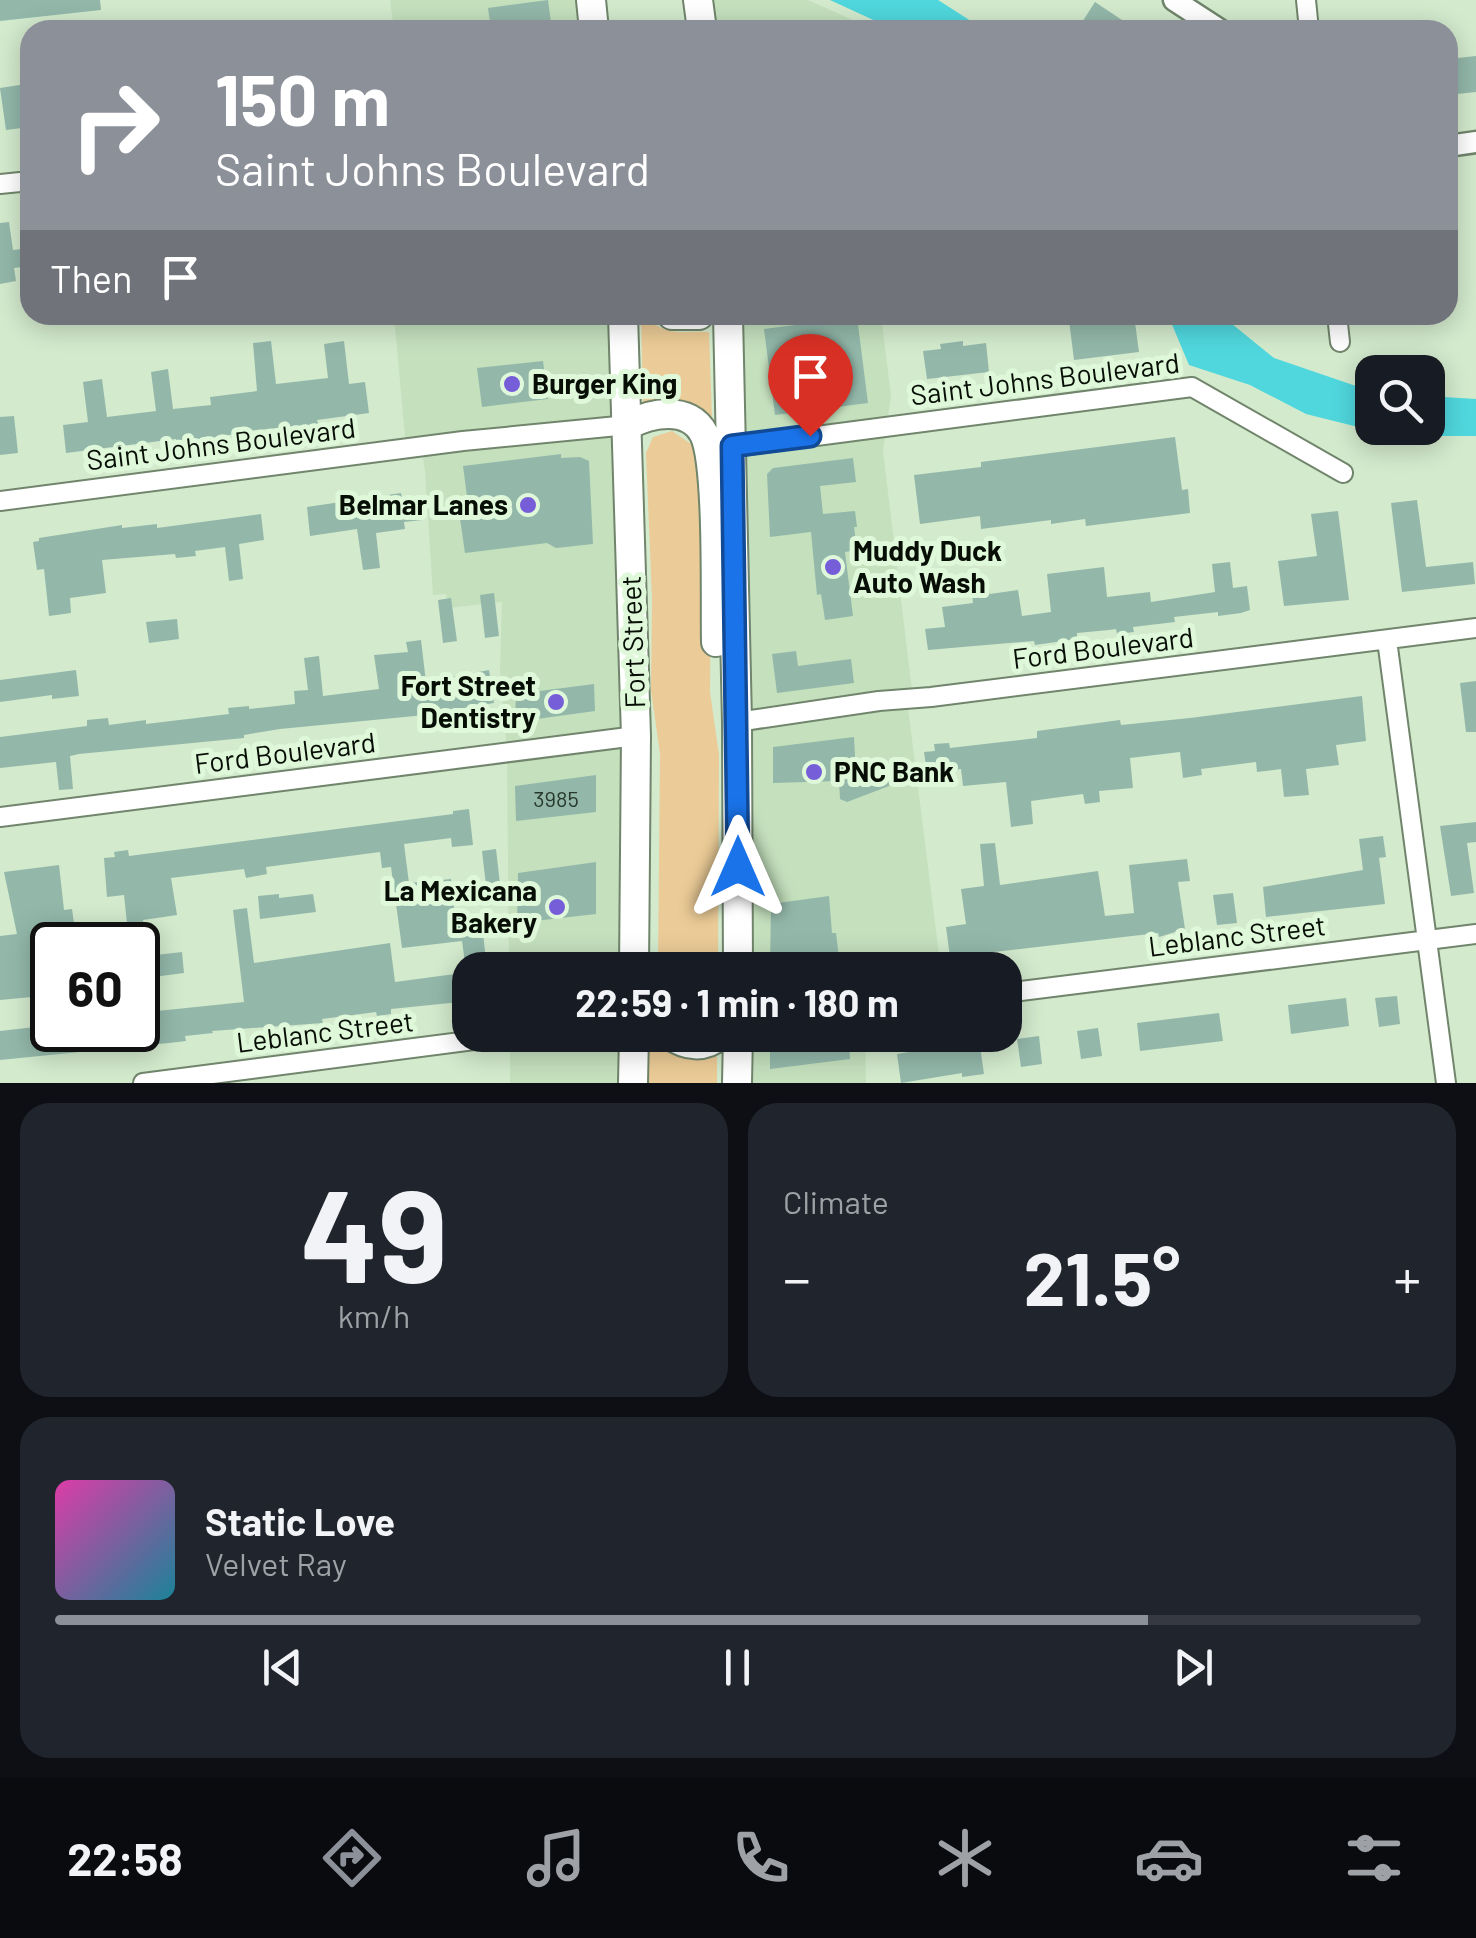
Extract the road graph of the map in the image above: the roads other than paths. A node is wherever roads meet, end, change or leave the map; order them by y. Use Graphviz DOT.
graph roads {
  1 [pos="1174,0"];
  2 [pos="1205,20"];
  3 [pos="623,325"];
  4 [pos="728,325"];
  5 [pos="1338,325"];
  6 [pos="1340,342"];
  7 [pos="628,425"];
  8 [pos="732,446"];
  9 [pos="1343,473"];
  10 [pos="0,500"];
  11 [pos="1476,628"];
  12 [pos="1387,640"];
  13 [pos="737,722"];
  14 [pos="636,736"];
  15 [pos="737,797"];
  16 [pos="0,817"];
  17 [pos="1476,934"];
  18 [pos="1427,940"];
  19 [pos="634,952"];
  20 [pos="650,952"];
  21 [pos="738,952"];
  22 [pos="1022,992"];
  23 [pos="452,1043"];
  24 [pos="634,1052"];
  25 [pos="738,1052"];
  26 [pos="143,1083"];
  27 [pos="633,1083"];
  28 [pos="737,1083"];
  29 [pos="1446,1083"];
  1 -- 2 [label="street"];
  3 -- 7 [label="main road, Fort Street"];
  4 -- 8 [label="main road"];
  5 -- 6 [label="street"];
  7 -- 10 [label="street, Saint Johns Boulevard"];
  7 -- 14 [label="main road, Fort Street"];
  7 -- 15 [label="main road"];
  8 -- 9 [label="street, Saint Johns Boulevard"];
  8 -- 13 [label="main road"];
  11 -- 12 [label="street, Ford Boulevard"];
  12 -- 13 [label="street, Ford Boulevard"];
  12 -- 18 [label="street"];
  13 -- 15 [label="main road"];
  14 -- 16 [label="street, Ford Boulevard"];
  14 -- 19 [label="main road, Fort Street"];
  14 -- 20 [label="main road"];
  15 -- 21 [label="main road"];
  17 -- 18 [label="street, Leblanc Street"];
  18 -- 22 [label="street, Leblanc Street"];
  18 -- 29 [label="street"];
  23 -- 26 [label="street, Leblanc Street"];
  24 -- 27 [label="main road"];
  25 -- 28 [label="main road"];
}
